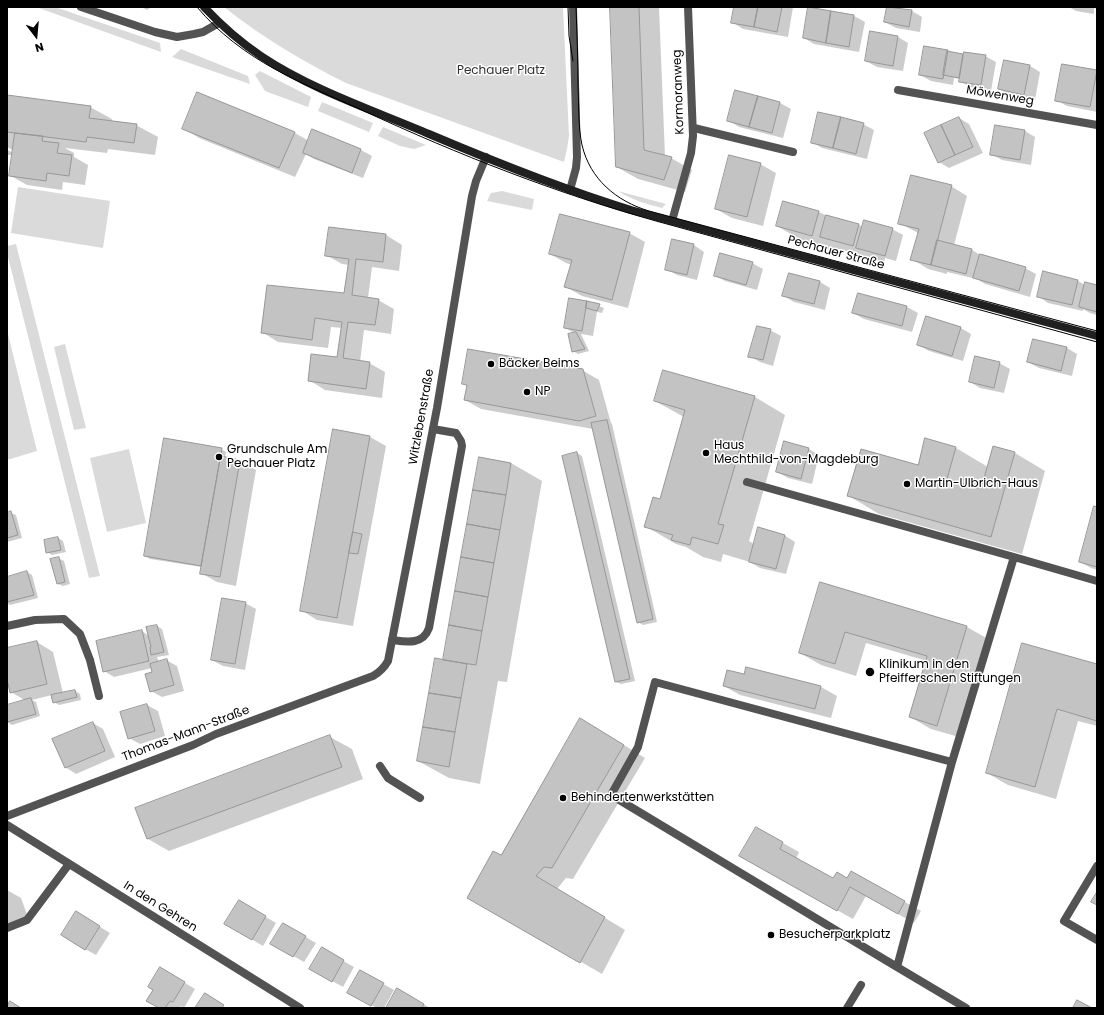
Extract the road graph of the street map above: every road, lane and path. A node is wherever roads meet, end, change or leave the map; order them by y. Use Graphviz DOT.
graph roads {
  1 [pos="81,7"];
  2 [pos="204,7"];
  3 [pos="573,7"];
  4 [pos="688,7"];
  5 [pos="219,23"];
  6 [pos="898,90"];
  7 [pos="1097,126"];
  8 [pos="694,128"];
  9 [pos="793,152"];
  10 [pos="486,157"];
  11 [pos="570,190"];
  12 [pos="672,221"];
  13 [pos="1097,336"];
  14 [pos="433,429"];
  15 [pos="747,482"];
  16 [pos="1014,558"];
  17 [pos="1097,581"];
  18 [pos="7,626"];
  19 [pos="392,640"];
  20 [pos="373,676"];
  21 [pos="99,696"];
  22 [pos="952,762"];
  23 [pos="380,766"];
  24 [pos="420,798"];
  25 [pos="7,816"];
  26 [pos="7,825"];
  27 [pos="69,864"];
  28 [pos="1097,866"];
  29 [pos="7,928"];
  30 [pos="1097,940"];
  31 [pos="897,967"];
  32 [pos="861,985"];
  33 [pos="300,1008"];
  34 [pos="847,1008"];
  35 [pos="966,1008"];
  1 -- 5 [label="street"];
  2 -- 5 [label="main road"];
  3 -- 11 [label="street"];
  4 -- 8 [label="street, Kormoranweg"];
  5 -- 10 [label="main road"];
  6 -- 7 [label="street, Möwenweg"];
  8 -- 9 [label="street"];
  8 -- 12 [label="street, Kormoranweg"];
  10 -- 11 [label="main road"];
  10 -- 14 [label="street, Witzlebenstraße"];
  11 -- 12 [label="main road, Pechauer Straße"];
  12 -- 13 [label="main road, Pechauer Straße"];
  14 -- 19 [label="street, Witzlebenstraße"];
  14 -- 19 [label="street"];
  15 -- 16 [label="street"];
  16 -- 17 [label="street"];
  16 -- 22 [label="street"];
  18 -- 21 [label="street"];
  19 -- 20 [label="street, Witzlebenstraße"];
  20 -- 25 [label="street, Thomas-Mann-Straße"];
  22 -- 31 [label="street"];
  22 -- 31 [label="street"];
  23 -- 24 [label="street"];
  26 -- 27 [label="street, In den Gehren"];
  27 -- 29 [label="street"];
  27 -- 33 [label="street, In den Gehren"];
  28 -- 30 [label="street"];
  31 -- 35 [label="street"];
  32 -- 34 [label="street"];
}
